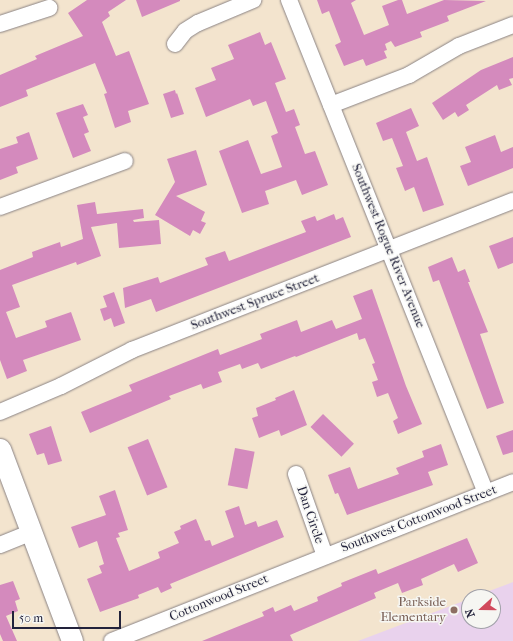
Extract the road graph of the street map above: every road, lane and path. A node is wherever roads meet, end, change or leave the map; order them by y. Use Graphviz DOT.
graph roads {
  1 [pos="253,0"];
  2 [pos="289,0"];
  3 [pos="49,8"];
  4 [pos="0,24"];
  5 [pos="513,25"];
  6 [pos="175,44"];
  7 [pos="331,105"];
  8 [pos="125,161"];
  9 [pos="513,201"];
  10 [pos="0,207"];
  11 [pos="390,249"];
  12 [pos="0,412"];
  13 [pos="0,449"];
  14 [pos="296,474"];
  15 [pos="513,482"];
  16 [pos="486,493"];
  17 [pos="30,533"];
  18 [pos="0,545"];
  19 [pos="325,556"];
  20 [pos="72,641"];
  21 [pos="112,641"];
  1 -- 6 [label="street"];
  2 -- 7 [label="street, Southwest Rogue River Avenue"];
  3 -- 4 [label="street"];
  5 -- 7 [label="street"];
  7 -- 11 [label="street, Southwest Rogue River Avenue"];
  8 -- 10 [label="street"];
  9 -- 11 [label="street, Southwest Spruce Street"];
  11 -- 12 [label="street, Southwest Spruce Street"];
  11 -- 16 [label="street, Southwest Rogue River Avenue"];
  13 -- 17 [label="street"];
  14 -- 19 [label="street, Dan Circle"];
  15 -- 16 [label="street, Southwest Cottonwood Street"];
  16 -- 19 [label="street, Southwest Cottonwood Street"];
  17 -- 18 [label="street"];
  17 -- 20 [label="street"];
  19 -- 21 [label="street, Cottonwood Street"];
}
